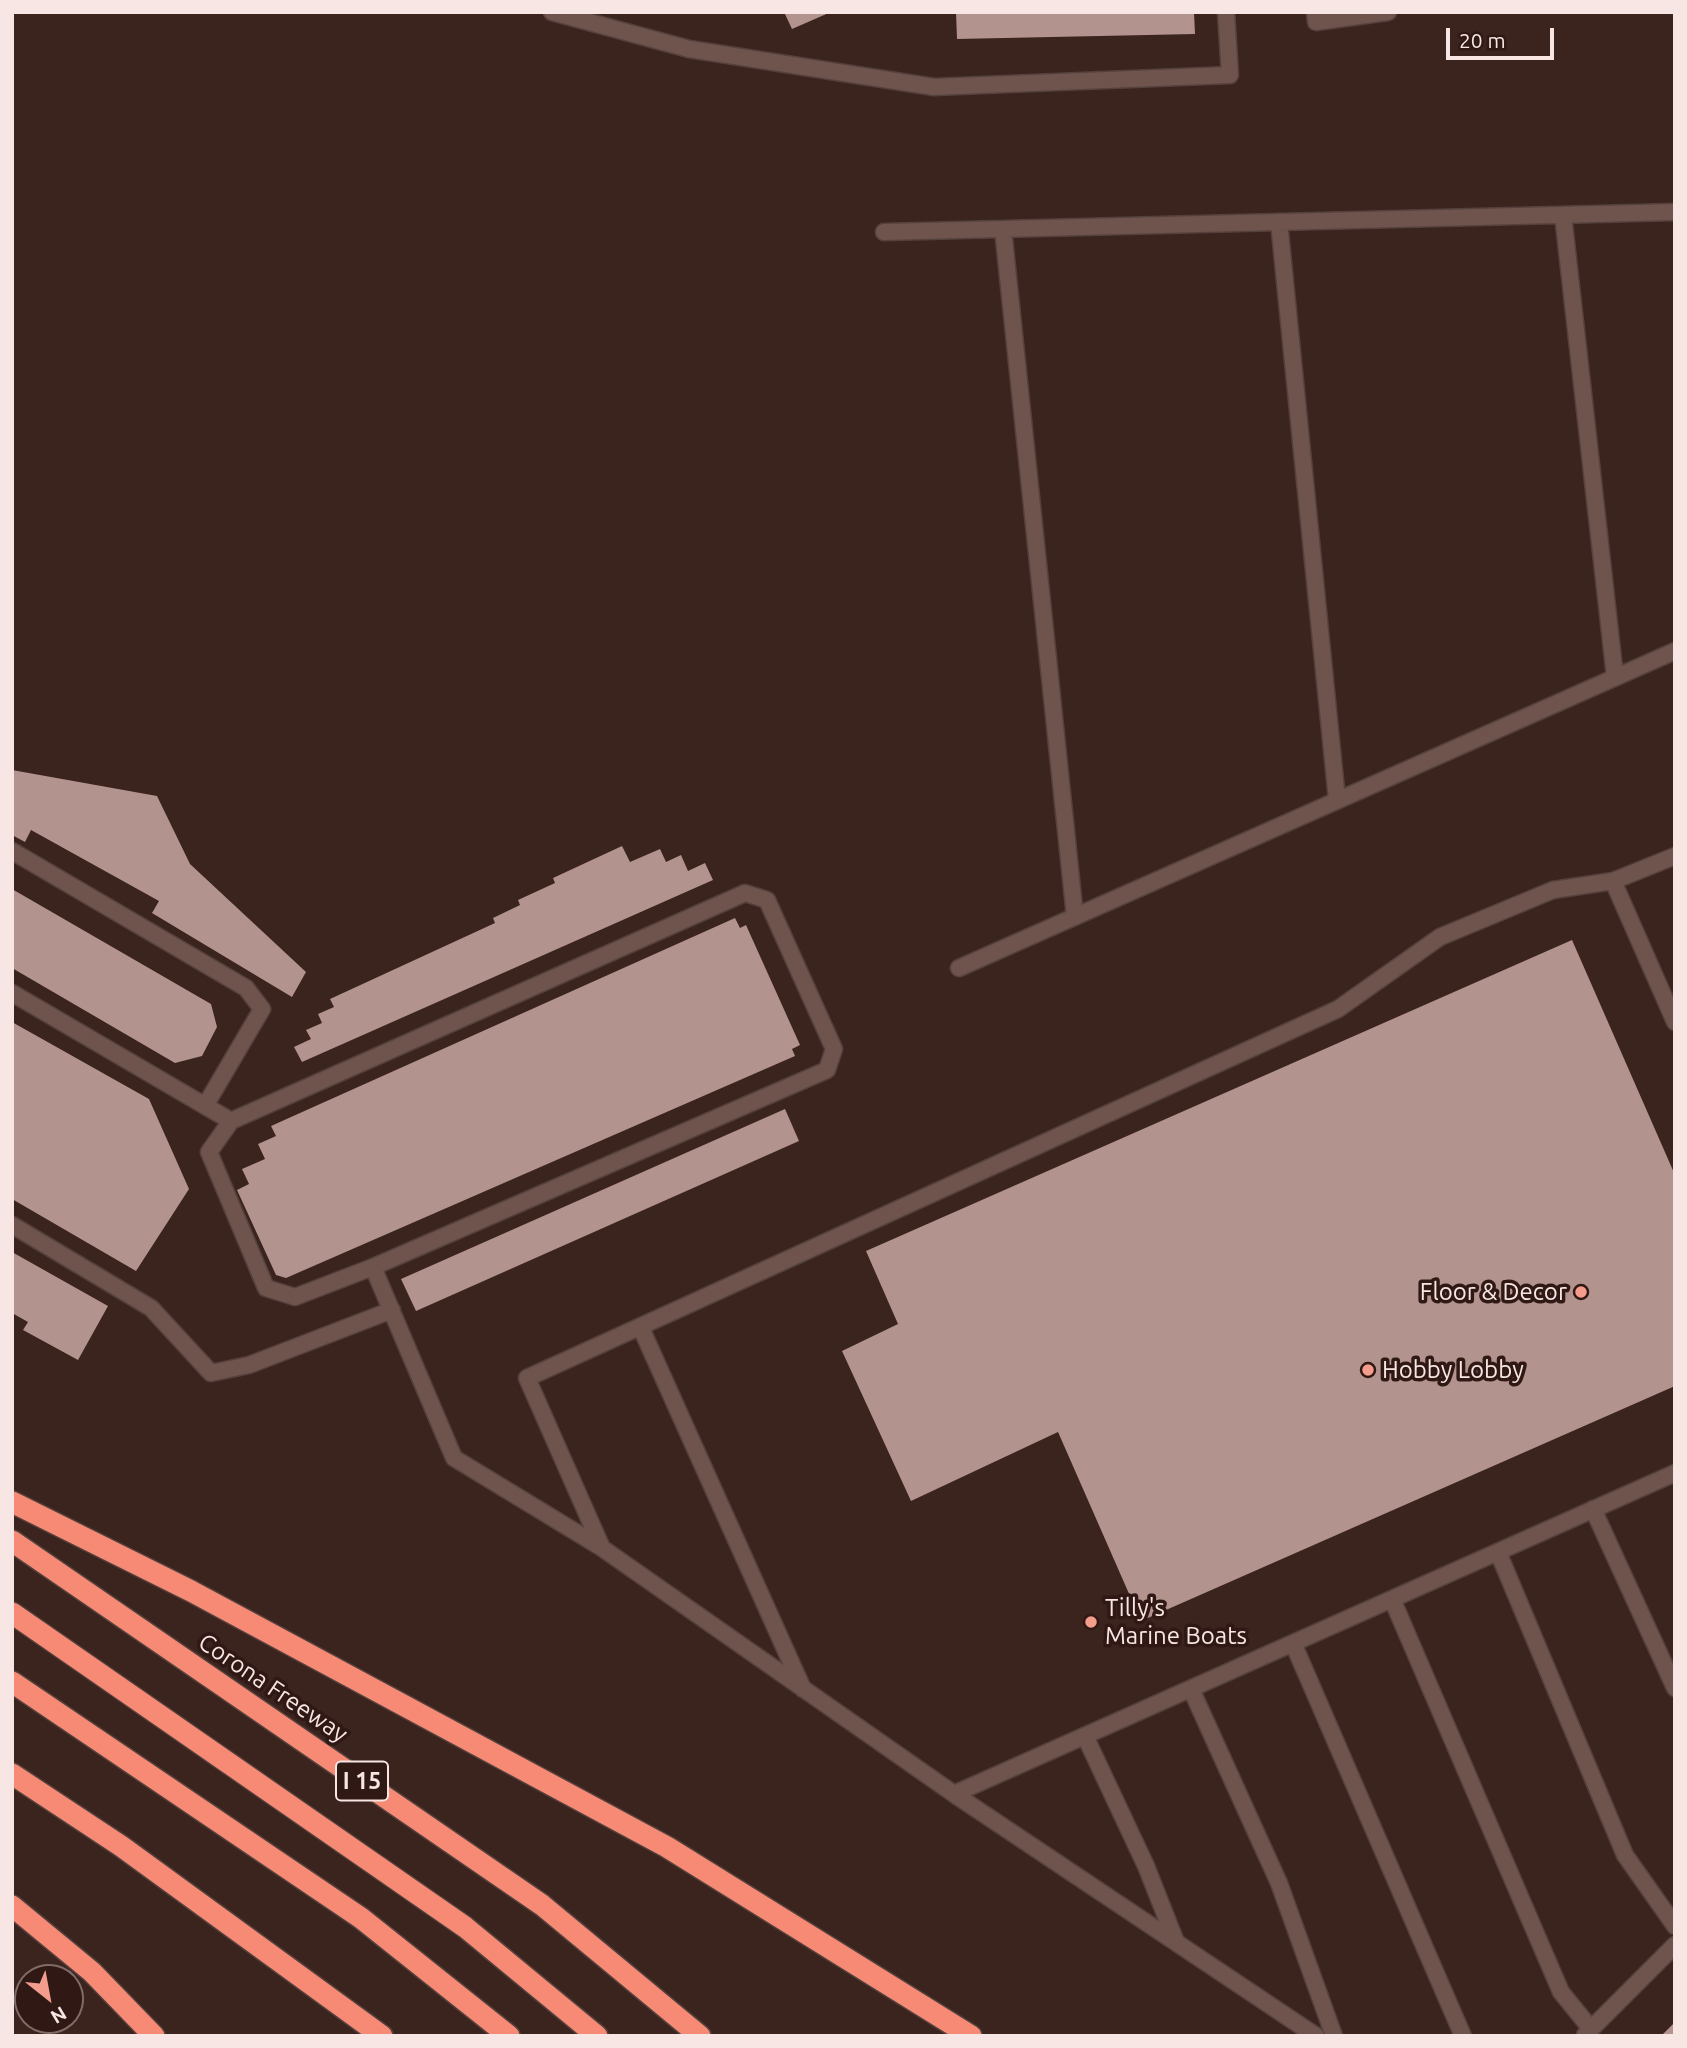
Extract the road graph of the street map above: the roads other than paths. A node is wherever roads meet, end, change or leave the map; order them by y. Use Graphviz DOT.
graph roads {
  1 [pos="552,12"];
  2 [pos="1226,12"];
  3 [pos="1315,12"];
  4 [pos="1388,12"];
  5 [pos="1675,212"];
  6 [pos="1563,215"];
  7 [pos="1279,222"];
  8 [pos="1003,229"];
  9 [pos="884,232"];
  10 [pos="1675,650"];
  11 [pos="1615,677"];
  12 [pos="1337,800"];
  13 [pos="12,851"];
  14 [pos="1675,856"];
  15 [pos="1613,881"];
  16 [pos="1075,917"];
  17 [pos="959,968"];
  18 [pos="12,993"];
  19 [pos="1675,1022"];
  20 [pos="205,1106"];
  21 [pos="231,1121"];
  22 [pos="12,1225"];
  23 [pos="373,1267"];
  24 [pos="392,1310"];
  25 [pos="641,1328"];
  26 [pos="1675,1473"];
  27 [pos="12,1502"];
  28 [pos="1593,1509"];
  29 [pos="12,1541"];
  30 [pos="602,1548"];
  31 [pos="1498,1552"];
  32 [pos="1392,1599"];
  33 [pos="12,1614"];
  34 [pos="1293,1643"];
  35 [pos="12,1682"];
  36 [pos="1675,1688"];
  37 [pos="803,1689"];
  38 [pos="1191,1689"];
  39 [pos="1084,1736"];
  40 [pos="12,1774"];
  41 [pos="954,1794"];
  42 [pos="12,1906"];
  43 [pos="1675,1926"];
  44 [pos="1176,1942"];
  45 [pos="1675,1945"];
  46 [pos="1587,2032"];
  47 [pos="154,2036"];
  48 [pos="382,2036"];
  49 [pos="509,2036"];
  50 [pos="597,2036"];
  51 [pos="700,2036"];
  52 [pos="971,2036"];
  53 [pos="1316,2036"];
  54 [pos="1334,2036"];
  55 [pos="1463,2036"];
  1 -- 2 [label="lane"];
  3 -- 4 [label="lane"];
  5 -- 6 [label="lane"];
  6 -- 7 [label="lane"];
  6 -- 11 [label="lane"];
  7 -- 8 [label="lane"];
  7 -- 12 [label="lane"];
  8 -- 9 [label="lane"];
  8 -- 16 [label="lane"];
  10 -- 11 [label="lane"];
  11 -- 12 [label="lane"];
  12 -- 16 [label="lane"];
  13 -- 20 [label="lane"];
  14 -- 15 [label="lane"];
  15 -- 19 [label="lane"];
  15 -- 25 [label="lane"];
  16 -- 17 [label="lane"];
  18 -- 20 [label="lane"];
  20 -- 21 [label="lane"];
  21 -- 23 [label="lane"];
  21 -- 23 [label="lane"];
  22 -- 24 [label="lane"];
  23 -- 24 [label="lane"];
  24 -- 30 [label="lane"];
  25 -- 30 [label="lane"];
  25 -- 37 [label="lane"];
  26 -- 28 [label="lane"];
  27 -- 52 [label="highway"];
  28 -- 31 [label="lane"];
  28 -- 36 [label="lane"];
  29 -- 51 [label="highway, Corona Freeway / I 15"];
  30 -- 37 [label="lane"];
  31 -- 32 [label="lane"];
  31 -- 43 [label="lane"];
  32 -- 34 [label="lane"];
  32 -- 46 [label="lane"];
  33 -- 50 [label="highway"];
  34 -- 38 [label="lane"];
  34 -- 55 [label="lane"];
  35 -- 49 [label="highway"];
  37 -- 41 [label="lane"];
  38 -- 39 [label="lane"];
  38 -- 54 [label="lane"];
  39 -- 41 [label="lane"];
  39 -- 44 [label="lane"];
  40 -- 48 [label="highway"];
  41 -- 44 [label="lane"];
  42 -- 47 [label="highway"];
  44 -- 53 [label="lane"];
  45 -- 46 [label="lane"];
}
